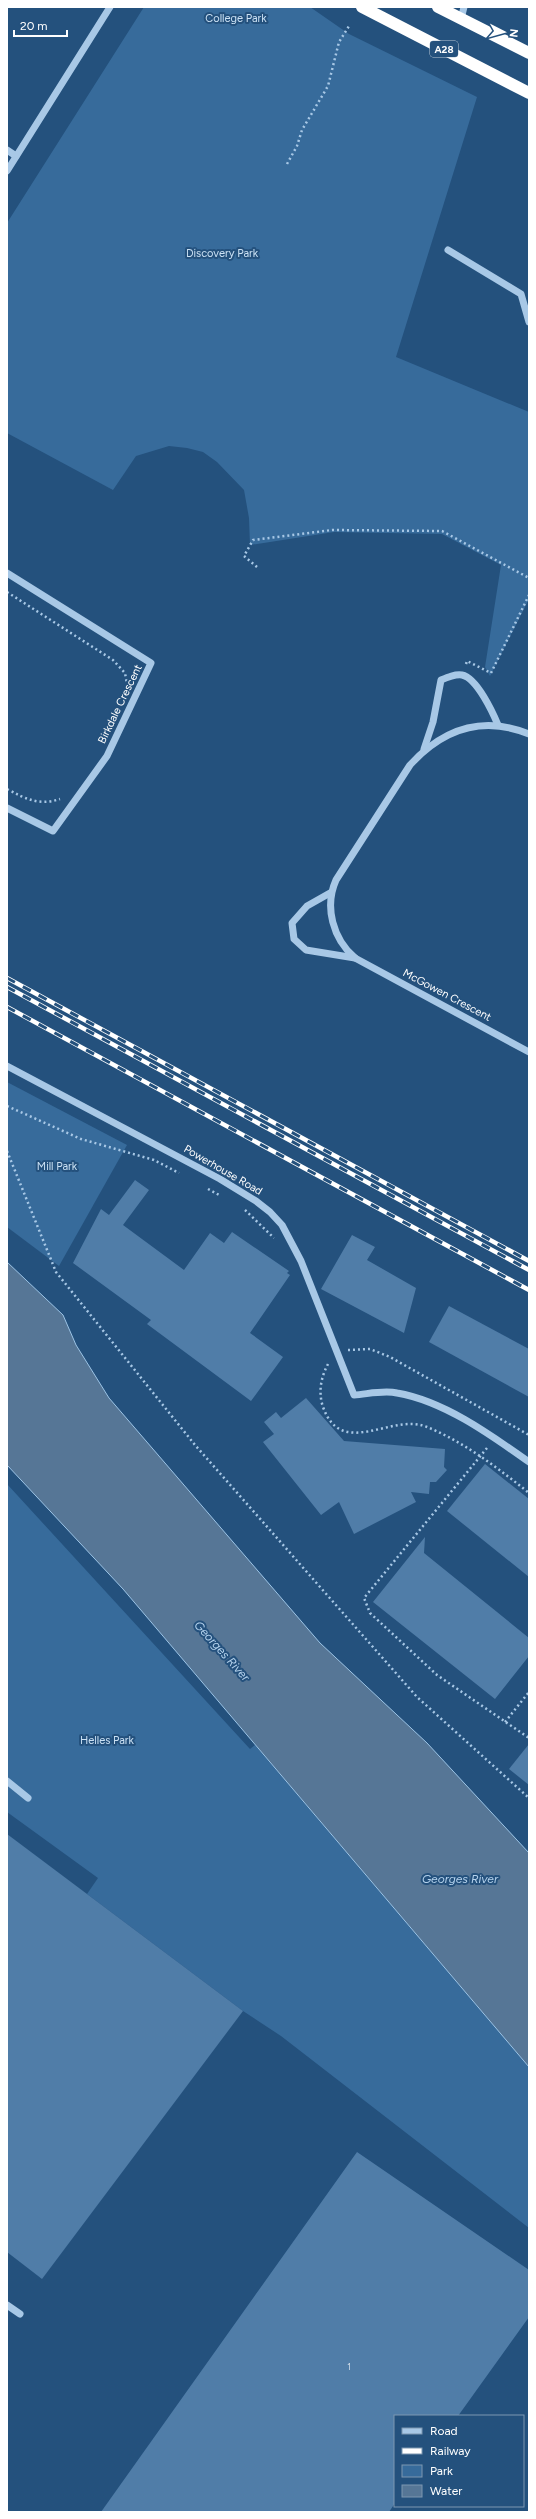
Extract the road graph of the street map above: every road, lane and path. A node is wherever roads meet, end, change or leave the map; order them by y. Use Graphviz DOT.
graph roads {
  1 [pos="110,7"];
  2 [pos="362,7"];
  3 [pos="438,7"];
  4 [pos="464,7"];
  5 [pos="461,19"];
  6 [pos="349,26"];
  7 [pos="529,53"];
  8 [pos="529,93"];
  9 [pos="7,150"];
  10 [pos="16,156"];
  11 [pos="287,164"];
  12 [pos="7,171"];
  13 [pos="448,250"];
  14 [pos="529,322"];
  15 [pos="257,567"];
  16 [pos="7,572"];
  17 [pos="529,578"];
  18 [pos="7,592"];
  19 [pos="529,596"];
  20 [pos="491,673"];
  21 [pos="128,687"];
  22 [pos="498,725"];
  23 [pos="529,734"];
  24 [pos="424,750"];
  25 [pos="7,789"];
  26 [pos="63,798"];
  27 [pos="7,808"];
  28 [pos="330,893"];
  29 [pos="355,958"];
  30 [pos="529,1052"];
  31 [pos="7,1066"];
  32 [pos="7,1106"];
  33 [pos="7,1151"];
  34 [pos="182,1174"];
  35 [pos="203,1185"];
  36 [pos="226,1199"];
  37 [pos="238,1206"];
  38 [pos="278,1244"];
  39 [pos="337,1353"];
  40 [pos="529,1435"];
  41 [pos="494,1437"];
  42 [pos="481,1458"];
  43 [pos="529,1462"];
  44 [pos="529,1493"];
  45 [pos="529,1692"];
  46 [pos="505,1722"];
  47 [pos="529,1738"];
  48 [pos="7,1781"];
  49 [pos="28,1798"];
  50 [pos="529,1798"];
  51 [pos="7,2304"];
  52 [pos="20,2314"];
  1 -- 10 [label="street"];
  2 -- 8 [label="highway, A28"];
  3 -- 5 [label="highway"];
  4 -- 5 [label="street"];
  5 -- 7 [label="highway"];
  6 -- 11 [label="path"];
  9 -- 10 [label="street"];
  10 -- 12 [label="street"];
  13 -- 14 [label="street"];
  15 -- 17 [label="path"];
  16 -- 27 [label="street, Birkdale Crescent"];
  18 -- 21 [label="path"];
  19 -- 20 [label="path"];
  22 -- 23 [label="street, McGowen Crescent"];
  22 -- 24 [label="street, McGowen Crescent"];
  22 -- 24 [label="street, McGowen Crescent"];
  24 -- 28 [label="street, McGowen Crescent"];
  25 -- 26 [label="path"];
  28 -- 29 [label="street, McGowen Crescent"];
  28 -- 29 [label="street, McGowen Crescent"];
  29 -- 30 [label="street, McGowen Crescent"];
  31 -- 39 [label="street, Powerhouse Road"];
  32 -- 34 [label="path"];
  33 -- 50 [label="path"];
  35 -- 36 [label="path"];
  37 -- 38 [label="path"];
  39 -- 40 [label="path"];
  39 -- 41 [label="street, Powerhouse Road"];
  39 -- 42 [label="path"];
  41 -- 42 [label="path"];
  41 -- 43 [label="street"];
  42 -- 44 [label="path"];
  42 -- 46 [label="path"];
  45 -- 46 [label="path"];
  46 -- 47 [label="path"];
  48 -- 49 [label="street"];
  51 -- 52 [label="street"];
}
